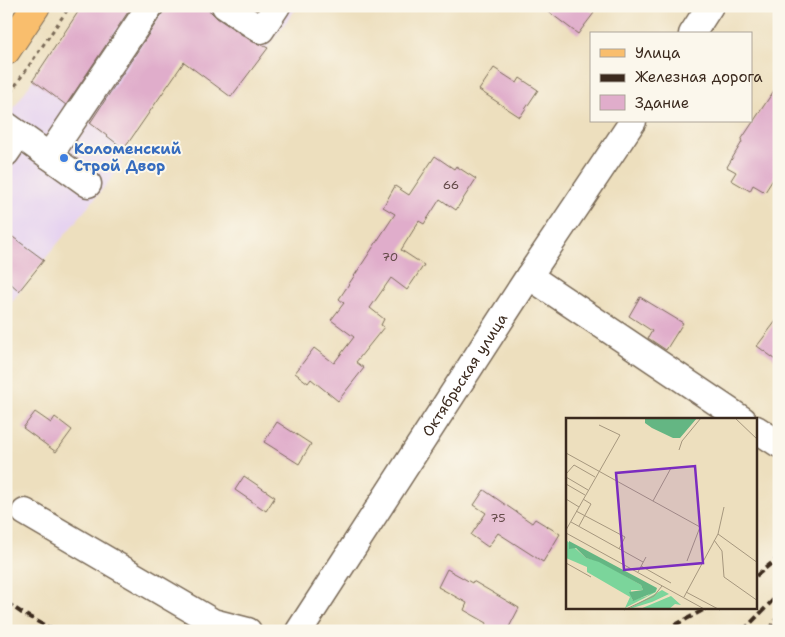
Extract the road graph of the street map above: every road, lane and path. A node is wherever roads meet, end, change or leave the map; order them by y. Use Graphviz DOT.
graph roads {
  1 [pos="36,6"];
  2 [pos="70,6"];
  3 [pos="150,6"];
  4 [pos="225,6"];
  5 [pos="277,6"];
  6 [pos="710,6"];
  7 [pos="693,32"];
  8 [pos="6,51"];
  9 [pos="6,99"];
  10 [pos="632,122"];
  11 [pos="11,137"];
  12 [pos="49,156"];
  13 [pos="88,184"];
  14 [pos="529,276"];
  15 [pos="740,418"];
  16 [pos="758,430"];
  17 [pos="779,444"];
  18 [pos="25,512"];
  19 [pos="248,631"];
  20 [pos="300,631"];
  1 -- 8 [label="main road"];
  2 -- 9 [label="path"];
  3 -- 12 [label="street"];
  4 -- 5 [label="street"];
  6 -- 7 [label="street"];
  10 -- 14 [label="street, Октябрьская улица"];
  11 -- 12 [label="street"];
  12 -- 13 [label="street"];
  14 -- 15 [label="street"];
  14 -- 20 [label="street, Октябрьская улица"];
  16 -- 17 [label="street"];
  18 -- 19 [label="street"];
}
